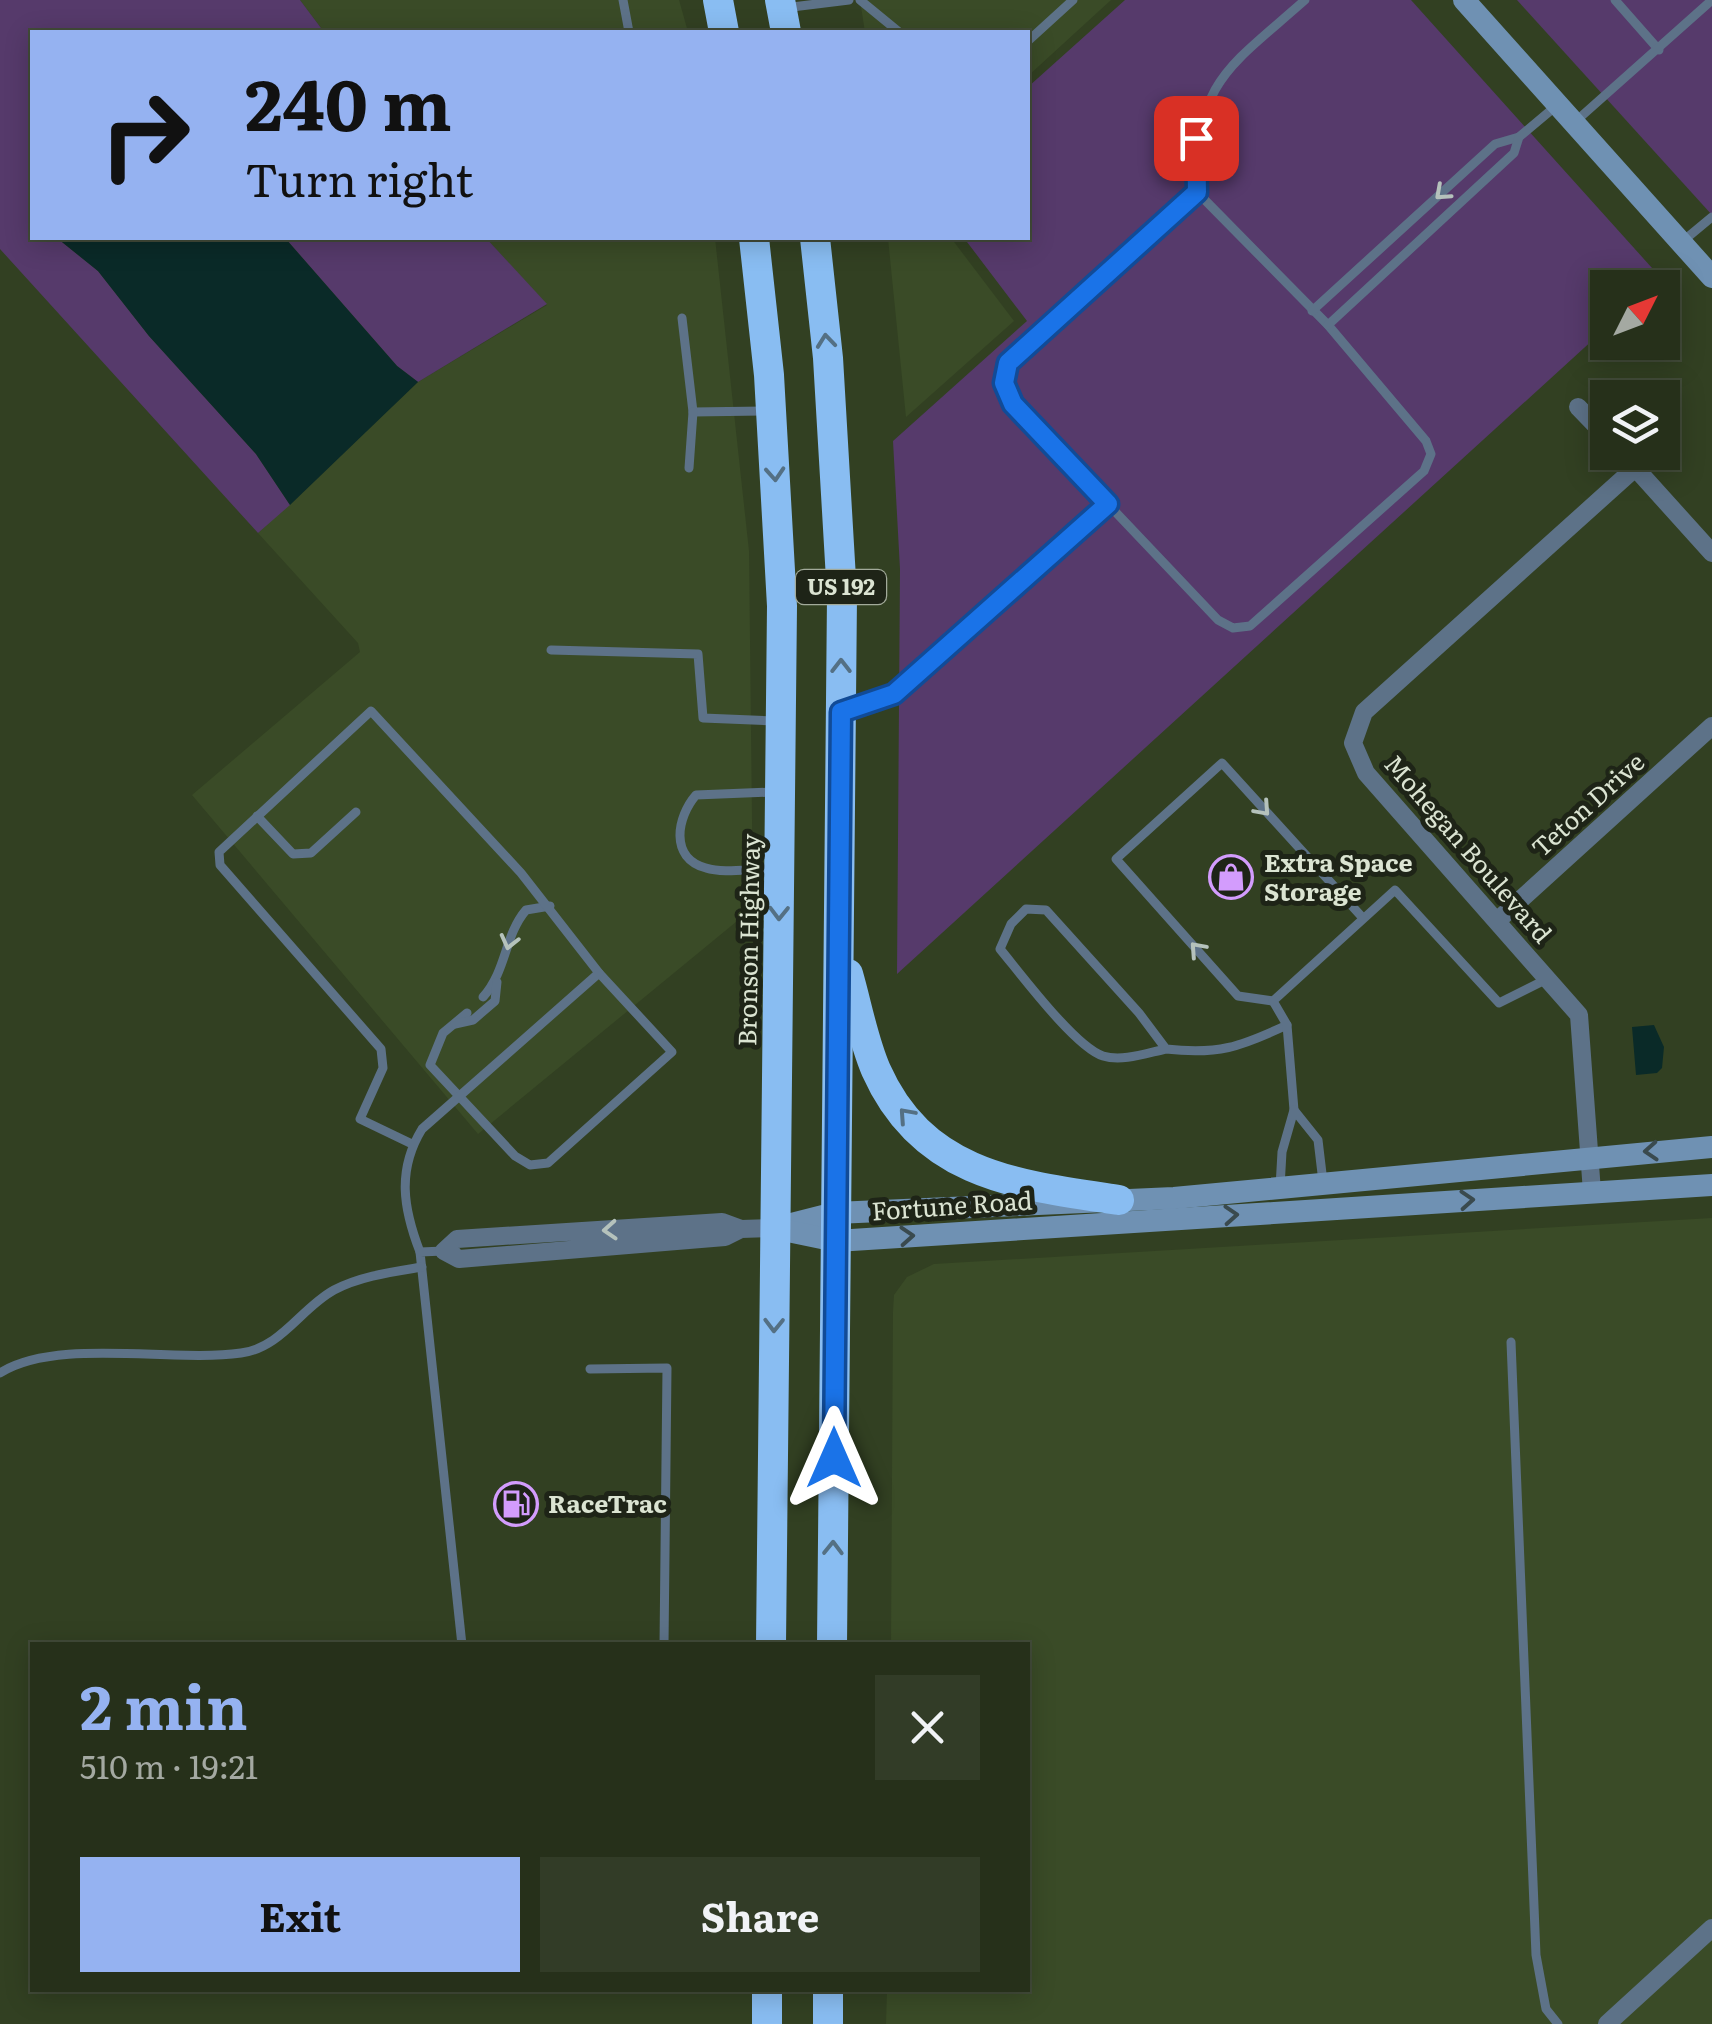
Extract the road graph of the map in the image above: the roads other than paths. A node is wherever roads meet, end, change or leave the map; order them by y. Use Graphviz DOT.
graph roads {
  1 [pos="623,0"];
  2 [pos="718,0"];
  3 [pos="849,0"];
  4 [pos="860,0"];
  5 [pos="1073,0"];
  6 [pos="1305,0"];
  7 [pos="1464,0"];
  8 [pos="1615,0"];
  9 [pos="1712,0"];
  10 [pos="779,10"];
  11 [pos="630,30"];
  12 [pos="724,30"];
  13 [pos="897,30"];
  14 [pos="1030,39"];
  15 [pos="1659,50"];
  16 [pos="1558,104"];
  17 [pos="1574,122"];
  18 [pos="1519,138"];
  19 [pos="1197,192"];
  20 [pos="1712,217"];
  21 [pos="754,240"];
  22 [pos="815,240"];
  23 [pos="1681,242"];
  24 [pos="1712,276"];
  25 [pos="1312,311"];
  26 [pos="682,318"];
  27 [pos="1328,325"];
  28 [pos="1578,407"];
  29 [pos="771,411"];
  30 [pos="693,412"];
  31 [pos="1590,419"];
  32 [pos="689,468"];
  33 [pos="1633,470"];
  34 [pos="1637,470"];
  35 [pos="1108,504"];
  36 [pos="1712,553"];
  37 [pos="552,650"];
  38 [pos="841,712"];
  39 [pos="782,722"];
  40 [pos="1712,726"];
  41 [pos="781,792"];
  42 [pos="356,812"];
  43 [pos="257,816"];
  44 [pos="780,869"];
  45 [pos="550,906"];
  46 [pos="1362,917"];
  47 [pos="1497,921"];
  48 [pos="838,938"];
  49 [pos="599,973"];
  50 [pos="1547,979"];
  51 [pos="496,982"];
  52 [pos="483,997"];
  53 [pos="1273,1001"];
  54 [pos="466,1013"];
  55 [pos="453,1025"];
  56 [pos="1287,1025"];
  57 [pos="1166,1049"];
  58 [pos="457,1098"];
  59 [pos="1294,1110"];
  60 [pos="412,1144"];
  61 [pos="1712,1146"];
  62 [pos="1590,1155"];
  63 [pos="1323,1185"];
  64 [pos="1712,1185"];
  65 [pos="1280,1188"];
  66 [pos="1592,1192"];
  67 [pos="1119,1200"];
  68 [pos="836,1227"];
  69 [pos="776,1228"];
  70 [pos="444,1250"];
  71 [pos="420,1252"];
  72 [pos="422,1267"];
  73 [pos="1511,1342"];
  74 [pos="590,1370"];
  75 [pos="0,1373"];
  76 [pos="462,1642"];
  77 [pos="664,1642"];
  78 [pos="771,1642"];
  79 [pos="832,1642"];
  80 [pos="1712,1928"];
  81 [pos="768,1992"];
  82 [pos="828,1992"];
  83 [pos="767,2024"];
  84 [pos="828,2024"];
  85 [pos="1558,2024"];
  86 [pos="1607,2024"];
  1 -- 11 [label="lane"];
  2 -- 12 [label="highway"];
  3 -- 10 [label="lane"];
  4 -- 13 [label="lane"];
  5 -- 14 [label="lane"];
  6 -- 19 [label="lane"];
  7 -- 16 [label="main road"];
  8 -- 15 [label="lane"];
  9 -- 15 [label="lane"];
  15 -- 17 [label="lane"];
  16 -- 17 [label="main road"];
  16 -- 18 [label="lane"];
  17 -- 23 [label="main road"];
  18 -- 25 [label="lane, one-way"];
  18 -- 27 [label="lane"];
  19 -- 25 [label="lane"];
  19 -- 35 [label="lane"];
  20 -- 23 [label="lane"];
  21 -- 29 [label="highway, Bronson Highway / US 192"];
  38 -- 22 [label="highway, US 192, one-way"];
  23 -- 24 [label="main road"];
  25 -- 27 [label="lane"];
  26 -- 30 [label="lane"];
  27 -- 35 [label="lane"];
  28 -- 31 [label="street"];
  29 -- 30 [label="lane"];
  29 -- 39 [label="highway, Bronson Highway / US 192, one-way"];
  30 -- 32 [label="lane"];
  33 -- 47 [label="street, Mohegan Boulevard"];
  34 -- 36 [label="street"];
  35 -- 38 [label="lane"];
  37 -- 39 [label="lane"];
  38 -- 48 [label="highway, US 192"];
  39 -- 41 [label="highway, Bronson Highway / US 192"];
  40 -- 47 [label="street, Teton Drive"];
  41 -- 44 [label="highway, Bronson Highway / US 192"];
  41 -- 44 [label="lane"];
  42 -- 43 [label="lane"];
  43 -- 45 [label="lane"];
  43 -- 60 [label="lane"];
  44 -- 69 [label="highway, Bronson Highway / US 192, one-way"];
  45 -- 49 [label="lane"];
  45 -- 51 [label="lane, one-way"];
  46 -- 50 [label="lane"];
  46 -- 53 [label="lane"];
  53 -- 46 [label="lane, one-way"];
  47 -- 50 [label="street, Mohegan Boulevard"];
  67 -- 48 [label="highway, one-way"];
  48 -- 68 [label="highway, US 192"];
  49 -- 58 [label="lane"];
  49 -- 58 [label="lane"];
  50 -- 62 [label="street, Mohegan Boulevard"];
  51 -- 52 [label="lane"];
  51 -- 55 [label="lane"];
  53 -- 56 [label="lane"];
  54 -- 55 [label="lane"];
  55 -- 58 [label="lane"];
  56 -- 57 [label="lane"];
  56 -- 59 [label="lane"];
  57 -- 57 [label="lane"];
  58 -- 60 [label="lane"];
  59 -- 63 [label="lane"];
  59 -- 65 [label="lane"];
  60 -- 71 [label="lane"];
  61 -- 62 [label="main road, Fortune Road, one-way"];
  62 -- 63 [label="main road, Fortune Road"];
  62 -- 66 [label="street, Mohegan Boulevard"];
  63 -- 65 [label="main road, Fortune Road"];
  64 -- 66 [label="main road, Fortune Road"];
  65 -- 67 [label="main road, Fortune Road"];
  68 -- 66 [label="main road, Fortune Road, one-way"];
  67 -- 68 [label="main road, Fortune Road"];
  68 -- 69 [label="main road, Fortune Road"];
  79 -- 68 [label="highway, US 192, one-way"];
  69 -- 70 [label="street"];
  69 -- 78 [label="highway, Bronson Highway / US 192, one-way"];
  70 -- 71 [label="lane"];
  71 -- 72 [label="lane"];
  72 -- 75 [label="lane"];
  72 -- 76 [label="lane"];
  73 -- 85 [label="lane"];
  74 -- 77 [label="lane"];
  80 -- 86 [label="street"];
  81 -- 83 [label="highway"];
  82 -- 84 [label="highway"];
}
